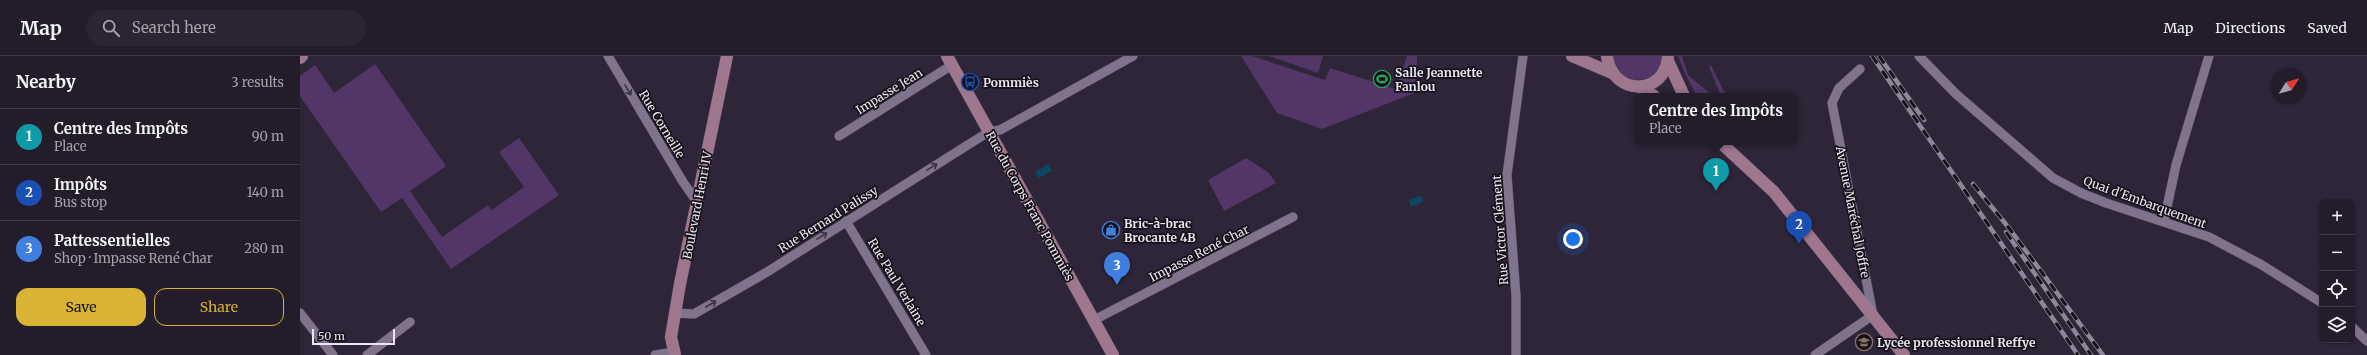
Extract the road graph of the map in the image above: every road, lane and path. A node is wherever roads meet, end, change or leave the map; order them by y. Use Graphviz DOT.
graph roads {
  1 [pos="608,56"];
  2 [pos="727,56"];
  3 [pos="1133,56"];
  4 [pos="1523,56"];
  5 [pos="1572,56"];
  6 [pos="1607,56"];
  7 [pos="1920,56"];
  8 [pos="2209,56"];
  9 [pos="1668,59"];
  10 [pos="950,61"];
  11 [pos="1860,69"];
  12 [pos="1612,73"];
  13 [pos="1640,87"];
  14 [pos="1649,93"];
  15 [pos="1683,93"];
  16 [pos="989,132"];
  17 [pos="839,136"];
  18 [pos="1723,145"];
  19 [pos="697,202"];
  20 [pos="1293,217"];
  21 [pos="846,221"];
  22 [pos="2164,221"];
  23 [pos="2319,301"];
  24 [pos="300,312"];
  25 [pos="675,314"];
  26 [pos="1873,314"];
  27 [pos="1094,320"];
  28 [pos="410,322"];
  29 [pos="2355,330"];
  30 [pos="2367,341"];
  31 [pos="674,353"];
  32 [pos="333,355"];
  33 [pos="367,355"];
  34 [pos="655,355"];
  35 [pos="926,355"];
  36 [pos="1113,355"];
  37 [pos="1516,355"];
  38 [pos="1815,355"];
  39 [pos="1904,355"];
  1 -- 19 [label="street, Rue Corneille, one-way"];
  2 -- 19 [label="main road, Boulevard Henri IV"];
  3 -- 16 [label="street, Rue Bernard Palissy"];
  4 -- 37 [label="street, Rue Victor Clément"];
  5 -- 12 [label="main road"];
  6 -- 12 [label="main road"];
  7 -- 22 [label="street, Quai d'Embarquement"];
  8 -- 22 [label="street"];
  9 -- 13 [label="main road"];
  9 -- 15 [label="main road"];
  10 -- 16 [label="main road, Rue du Corps Franc Pommiès"];
  10 -- 17 [label="street, Impasse Jean"];
  11 -- 26 [label="street, Avenue Maréchal Joffre"];
  12 -- 13 [label="main road"];
  13 -- 14 [label="main road"];
  21 -- 16 [label="street, Rue Bernard Palissy, one-way"];
  16 -- 27 [label="main road, Rue du Corps Franc Pommiès"];
  18 -- 26 [label="main road"];
  19 -- 25 [label="main road, Boulevard Henri IV"];
  20 -- 27 [label="street, Impasse René Char"];
  25 -- 21 [label="street, Rue Bernard Palissy, one-way"];
  21 -- 35 [label="street, Rue Paul Verlaine"];
  22 -- 23 [label="street, Quai d'Embarquement"];
  24 -- 32 [label="street"];
  25 -- 31 [label="main road, Boulevard Henri IV"];
  26 -- 38 [label="street"];
  26 -- 39 [label="main road, Avenue Maréchal Joffre"];
  27 -- 36 [label="main road, Rue du Corps Franc Pommiès"];
  28 -- 33 [label="street"];
  29 -- 30 [label="street"];
  31 -- 34 [label="street"];
}
